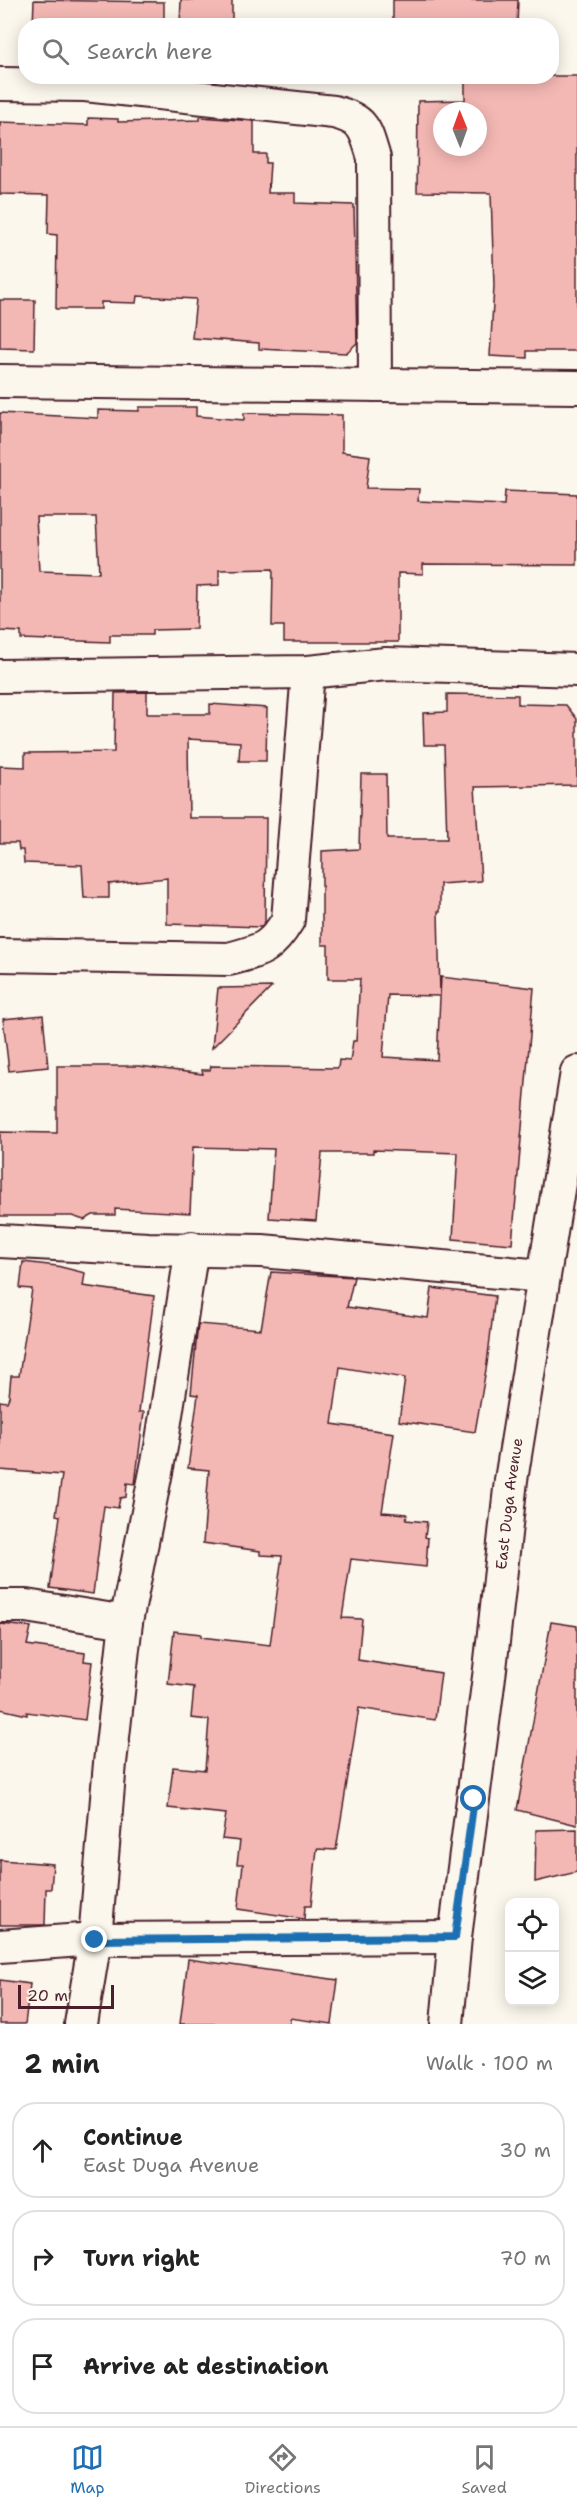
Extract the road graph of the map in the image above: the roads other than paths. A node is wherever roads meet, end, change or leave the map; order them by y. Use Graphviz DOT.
graph roads {
  1 [pos="0,84"];
  2 [pos="0,381"];
  3 [pos="375,385"];
  4 [pos="577,387"];
  5 [pos="577,670"];
  6 [pos="308,672"];
  7 [pos="0,676"];
  8 [pos="0,955"];
  9 [pos="577,1072"];
  10 [pos="574,1120"];
  11 [pos="0,1241"];
  12 [pos="192,1248"];
  13 [pos="543,1276"];
  14 [pos="0,1606"];
  15 [pos="126,1622"];
  16 [pos="455,1937"];
  17 [pos="95,1940"];
  18 [pos="0,1946"];
  19 [pos="81,2024"];
  20 [pos="447,2024"];
  1 -- 3 [label="street"];
  2 -- 3 [label="street"];
  3 -- 4 [label="street"];
  5 -- 6 [label="street"];
  6 -- 7 [label="street"];
  6 -- 8 [label="street"];
  9 -- 10 [label="street, East Duga Avenue"];
  10 -- 13 [label="street, East Duga Avenue"];
  11 -- 12 [label="street"];
  12 -- 13 [label="street"];
  12 -- 15 [label="street"];
  13 -- 16 [label="street, East Duga Avenue"];
  14 -- 15 [label="street"];
  15 -- 17 [label="street"];
  16 -- 17 [label="street"];
  16 -- 20 [label="street, East Duga Avenue"];
  17 -- 18 [label="street"];
  17 -- 19 [label="street"];
}
